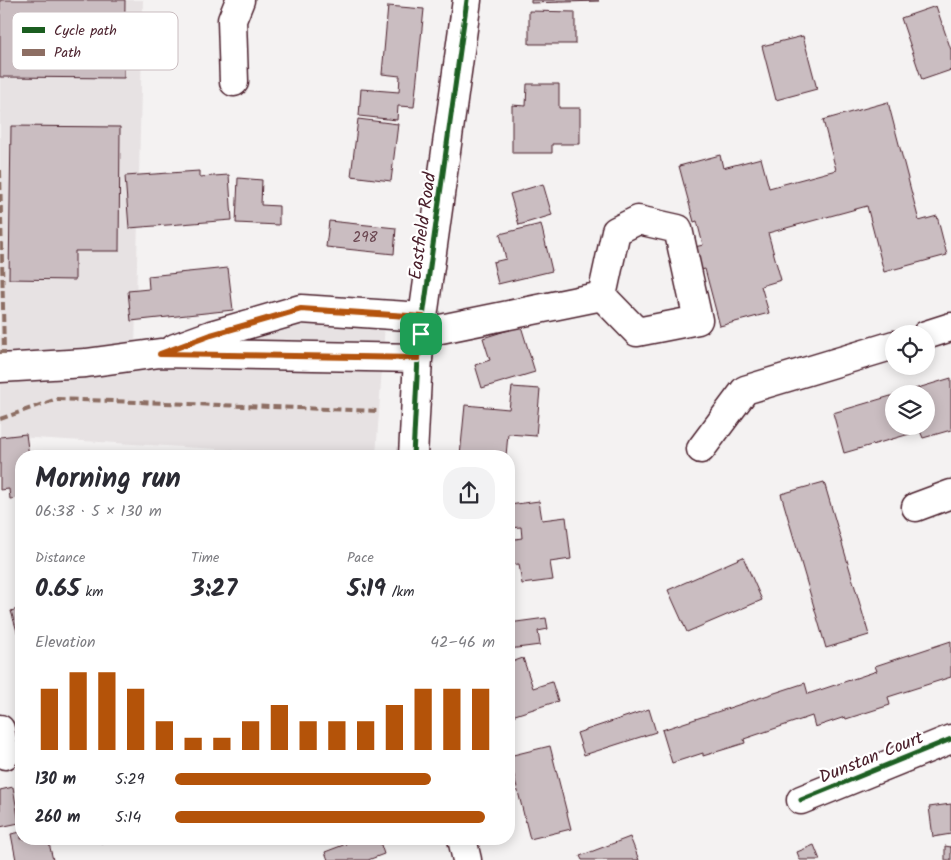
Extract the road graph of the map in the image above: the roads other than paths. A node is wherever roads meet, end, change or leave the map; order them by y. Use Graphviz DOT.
graph roads {
  1 [pos="240,0"];
  2 [pos="467,0"];
  3 [pos="234,82"];
  4 [pos="602,296"];
  5 [pos="951,327"];
  6 [pos="935,332"];
  7 [pos="421,336"];
  8 [pos="885,348"];
  9 [pos="160,354"];
  10 [pos="0,368"];
  11 [pos="701,449"];
  12 [pos="413,450"];
  13 [pos="951,494"];
  14 [pos="916,507"];
  15 [pos="951,739"];
  16 [pos="802,800"];
  17 [pos="463,845"];
  18 [pos="467,860"];
  1 -- 3 [label="street"];
  2 -- 7 [label="street, Eastfield Road"];
  4 -- 7 [label="street"];
  5 -- 6 [label="street"];
  7 -- 9 [label="street"];
  7 -- 9 [label="street"];
  7 -- 12 [label="street, Eastfield Road"];
  8 -- 11 [label="street"];
  9 -- 10 [label="street"];
  13 -- 14 [label="street"];
  15 -- 16 [label="street, Dunstan Court"];
  17 -- 18 [label="street"];
}
